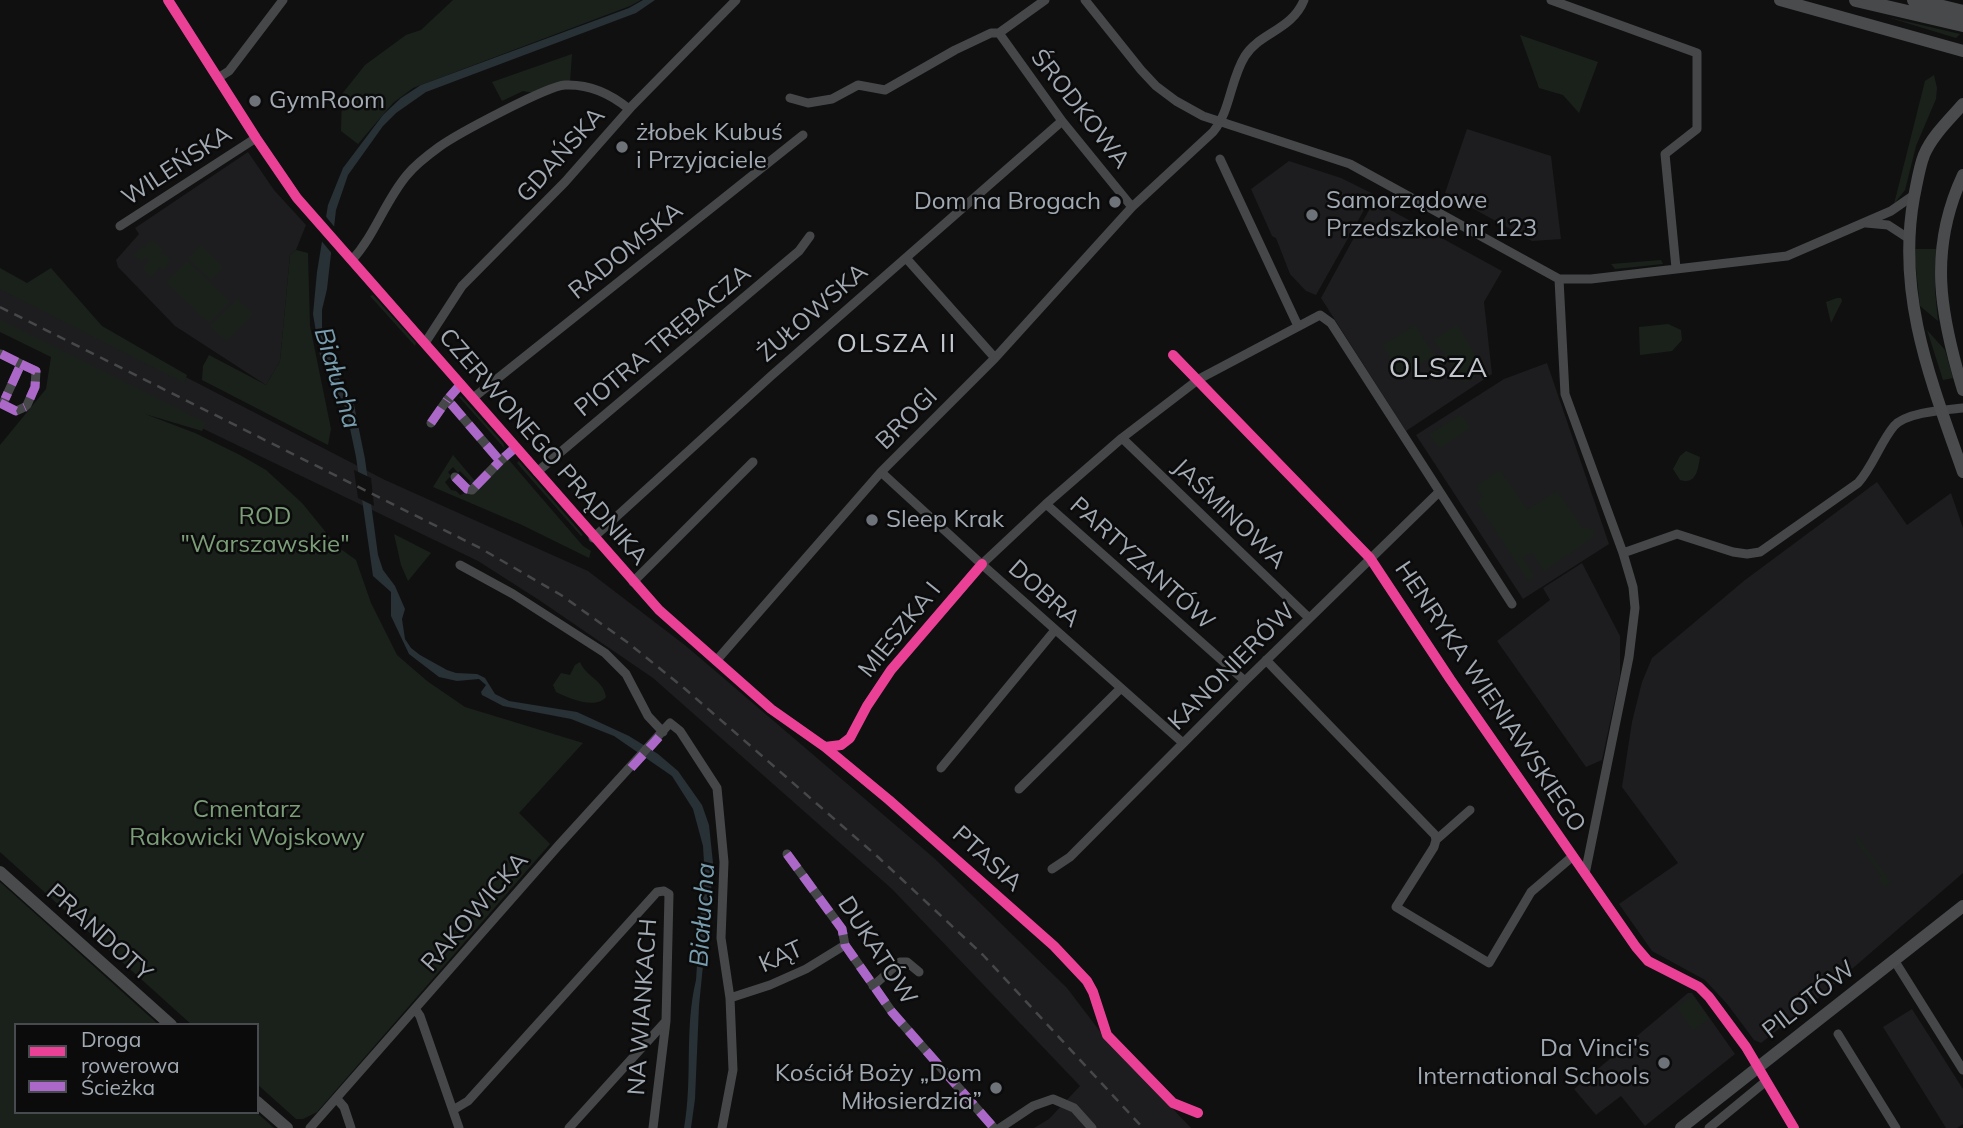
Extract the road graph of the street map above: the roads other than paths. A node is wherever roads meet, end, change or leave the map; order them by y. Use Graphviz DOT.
graph roads {
  1 [pos="168,0"];
  2 [pos="284,0"];
  3 [pos="736,0"];
  4 [pos="1045,0"];
  5 [pos="1085,0"];
  6 [pos="1304,0"];
  7 [pos="1551,0"];
  8 [pos="1780,0"];
  9 [pos="1856,0"];
  10 [pos="1914,0"];
  11 [pos="1963,12"];
  12 [pos="1963,25"];
  13 [pos="999,33"];
  14 [pos="1963,51"];
  15 [pos="218,78"];
  16 [pos="790,98"];
  17 [pos="1963,104"];
  18 [pos="629,109"];
  19 [pos="1062,121"];
  20 [pos="1221,122"];
  21 [pos="803,135"];
  22 [pos="256,138"];
  23 [pos="1220,159"];
  24 [pos="1963,175"];
  25 [pos="1915,193"];
  26 [pos="1132,207"];
  27 [pos="1864,224"];
  28 [pos="120,226"];
  29 [pos="810,236"];
  30 [pos="1908,238"];
  31 [pos="348,257"];
  32 [pos="906,258"];
  33 [pos="1676,268"];
  34 [pos="1559,279"];
  35 [pos="1298,326"];
  36 [pos="425,343"];
  37 [pos="0,352"];
  38 [pos="1174,355"];
  39 [pos="995,358"];
  40 [pos="22,364"];
  41 [pos="1199,379"];
  42 [pos="461,384"];
  43 [pos="1963,390"];
  44 [pos="472,398"];
  45 [pos="447,400"];
  46 [pos="2,401"];
  47 [pos="1963,408"];
  48 [pos="1942,411"];
  49 [pos="431,423"];
  50 [pos="1122,438"];
  51 [pos="516,447"];
  52 [pos="500,461"];
  53 [pos="753,462"];
  54 [pos="537,472"];
  55 [pos="881,472"];
  56 [pos="1963,472"];
  57 [pos="456,477"];
  58 [pos="1439,492"];
  59 [pos="1046,504"];
  60 [pos="593,538"];
  61 [pos="1623,554"];
  62 [pos="1370,558"];
  63 [pos="982,564"];
  64 [pos="460,565"];
  65 [pos="633,582"];
  66 [pos="1512,604"];
  67 [pos="1309,618"];
  68 [pos="1055,630"];
  69 [pos="1266,660"];
  70 [pos="716,661"];
  71 [pos="1244,681"];
  72 [pos="1121,688"];
  73 [pos="661,734"];
  74 [pos="1183,743"];
  75 [pos="825,747"];
  76 [pos="941,768"];
  77 [pos="1019,789"];
  78 [pos="1471,810"];
  79 [pos="1436,840"];
  80 [pos="787,854"];
  81 [pos="1573,856"];
  82 [pos="1052,869"];
  83 [pos="0,872"];
  84 [pos="1585,874"];
  85 [pos="1963,906"];
  86 [pos="845,945"];
  87 [pos="1894,960"];
  88 [pos="919,972"];
  89 [pos="873,986"];
  90 [pos="730,998"];
  91 [pos="416,1010"];
  92 [pos="666,1021"];
  93 [pos="169,1023"];
  94 [pos="1839,1034"];
  95 [pos="1757,1068"];
  96 [pos="1963,1070"];
  97 [pos="1765,1082"];
  98 [pos="338,1099"];
  99 [pos="259,1104"];
  100 [pos="453,1110"];
  101 [pos="1198,1113"];
  102 [pos="287,1128"];
  103 [pos="310,1128"];
  104 [pos="351,1128"];
  105 [pos="459,1128"];
  106 [pos="569,1128"];
  107 [pos="653,1128"];
  108 [pos="722,1128"];
  109 [pos="994,1128"];
  110 [pos="1000,1128"];
  111 [pos="1092,1128"];
  112 [pos="1681,1128"];
  113 [pos="1709,1128"];
  114 [pos="1794,1128"];
  115 [pos="1896,1128"];
  1 -- 15 [label="street, WILEŃSKA"];
  2 -- 15 [label="street"];
  3 -- 18 [label="street, GDAŃSKA"];
  4 -- 13 [label="street"];
  5 -- 20 [label="street"];
  6 -- 20 [label="street"];
  7 -- 33 [label="street"];
  8 -- 14 [label="main road"];
  9 -- 12 [label="main road"];
  10 -- 11 [label="main road"];
  13 -- 16 [label="street"];
  13 -- 19 [label="street, ŚRODKOWA"];
  15 -- 22 [label="street, WILEŃSKA"];
  17 -- 25 [label="main road"];
  18 -- 31 [label="street"];
  18 -- 36 [label="street, GDAŃSKA"];
  19 -- 26 [label="street, ŚRODKOWA"];
  19 -- 32 [label="street, ŻUŁOWSKA"];
  20 -- 26 [label="street, BROGI"];
  20 -- 34 [label="street"];
  21 -- 44 [label="street, RADOMSKA"];
  22 -- 28 [label="street, WILEŃSKA"];
  22 -- 31 [label="street, WILEŃSKA"];
  23 -- 35 [label="street"];
  24 -- 43 [label="main road"];
  25 -- 27 [label="street"];
  25 -- 30 [label="main road"];
  26 -- 39 [label="street, BROGI"];
  27 -- 30 [label="street"];
  27 -- 33 [label="street"];
  29 -- 54 [label="street, PIOTRA TRĘBACZA"];
  30 -- 48 [label="main road"];
  31 -- 36 [label="street, CZERWONEGO PRĄDNIKA"];
  32 -- 39 [label="street"];
  32 -- 60 [label="street, ŻUŁOWSKA"];
  33 -- 34 [label="street"];
  34 -- 61 [label="street"];
  35 -- 41 [label="street, MIESZKA I"];
  35 -- 58 [label="street, MIESZKA I"];
  36 -- 42 [label="street, CZERWONEGO PRĄDNIKA"];
  37 -- 40 [label="street"];
  38 -- 41 [label="street, HENRYKA WIENIAWSKIEGO"];
  39 -- 55 [label="street, BROGI"];
  40 -- 46 [label="street"];
  40 -- 46 [label="street"];
  41 -- 50 [label="street, MIESZKA I"];
  41 -- 62 [label="street, HENRYKA WIENIAWSKIEGO"];
  42 -- 44 [label="street, CZERWONEGO PRĄDNIKA"];
  42 -- 45 [label="street"];
  44 -- 51 [label="street, CZERWONEGO PRĄDNIKA"];
  45 -- 49 [label="street"];
  45 -- 52 [label="street"];
  47 -- 48 [label="street"];
  48 -- 56 [label="main road"];
  48 -- 61 [label="street"];
  50 -- 59 [label="street, MIESZKA I"];
  50 -- 67 [label="street, JAŚMINOWA"];
  51 -- 52 [label="street"];
  51 -- 54 [label="street, CZERWONEGO PRĄDNIKA"];
  52 -- 57 [label="street"];
  53 -- 65 [label="street"];
  54 -- 60 [label="street, CZERWONEGO PRĄDNIKA"];
  55 -- 63 [label="street, DOBRA"];
  55 -- 70 [label="street, BROGI"];
  58 -- 62 [label="street, KANONIERÓW"];
  58 -- 66 [label="street"];
  59 -- 63 [label="street, MIESZKA I"];
  59 -- 71 [label="street, PARTYZANTÓW"];
  60 -- 65 [label="street, CZERWONEGO PRĄDNIKA"];
  61 -- 84 [label="street"];
  62 -- 67 [label="street, KANONIERÓW"];
  62 -- 81 [label="street, HENRYKA WIENIAWSKIEGO"];
  63 -- 68 [label="street, DOBRA"];
  63 -- 75 [label="street, MIESZKA I"];
  64 -- 73 [label="street"];
  65 -- 70 [label="street, CZERWONEGO PRĄDNIKA"];
  67 -- 69 [label="street, KANONIERÓW"];
  68 -- 72 [label="street, DOBRA"];
  68 -- 76 [label="street"];
  69 -- 71 [label="street, KANONIERÓW"];
  69 -- 79 [label="street"];
  70 -- 75 [label="street, PTASIA"];
  71 -- 74 [label="street, KANONIERÓW"];
  72 -- 74 [label="street, DOBRA"];
  72 -- 77 [label="street"];
  73 -- 90 [label="street, RAKOWICKA"];
  73 -- 91 [label="street, RAKOWICKA"];
  74 -- 82 [label="street, KANONIERÓW"];
  75 -- 101 [label="street, PTASIA"];
  78 -- 79 [label="street"];
  79 -- 81 [label="street"];
  80 -- 86 [label="street, DUKATÓW"];
  81 -- 84 [label="street, HENRYKA WIENIAWSKIEGO"];
  83 -- 93 [label="main road, PRANDOTY"];
  84 -- 95 [label="street, HENRYKA WIENIAWSKIEGO"];
  85 -- 87 [label="main road, PILOTÓW"];
  86 -- 89 [label="street, DUKATÓW"];
  86 -- 90 [label="street, KĄT"];
  87 -- 95 [label="main road, PILOTÓW"];
  87 -- 96 [label="street"];
  88 -- 89 [label="street"];
  89 -- 109 [label="street, DUKATÓW"];
  90 -- 108 [label="street"];
  91 -- 98 [label="street, RAKOWICKA"];
  91 -- 100 [label="street"];
  92 -- 100 [label="street, NA WIANKACH"];
  92 -- 106 [label="street"];
  92 -- 107 [label="street, NA WIANKACH"];
  94 -- 115 [label="street"];
  95 -- 97 [label="street, HENRYKA WIENIAWSKIEGO"];
  95 -- 112 [label="main road, PILOTÓW"];
  97 -- 113 [label="street"];
  97 -- 114 [label="street, HENRYKA WIENIAWSKIEGO"];
  98 -- 103 [label="street, RAKOWICKA"];
  98 -- 104 [label="street"];
  99 -- 102 [label="main road"];
  100 -- 105 [label="street"];
  110 -- 111 [label="street"];
}
